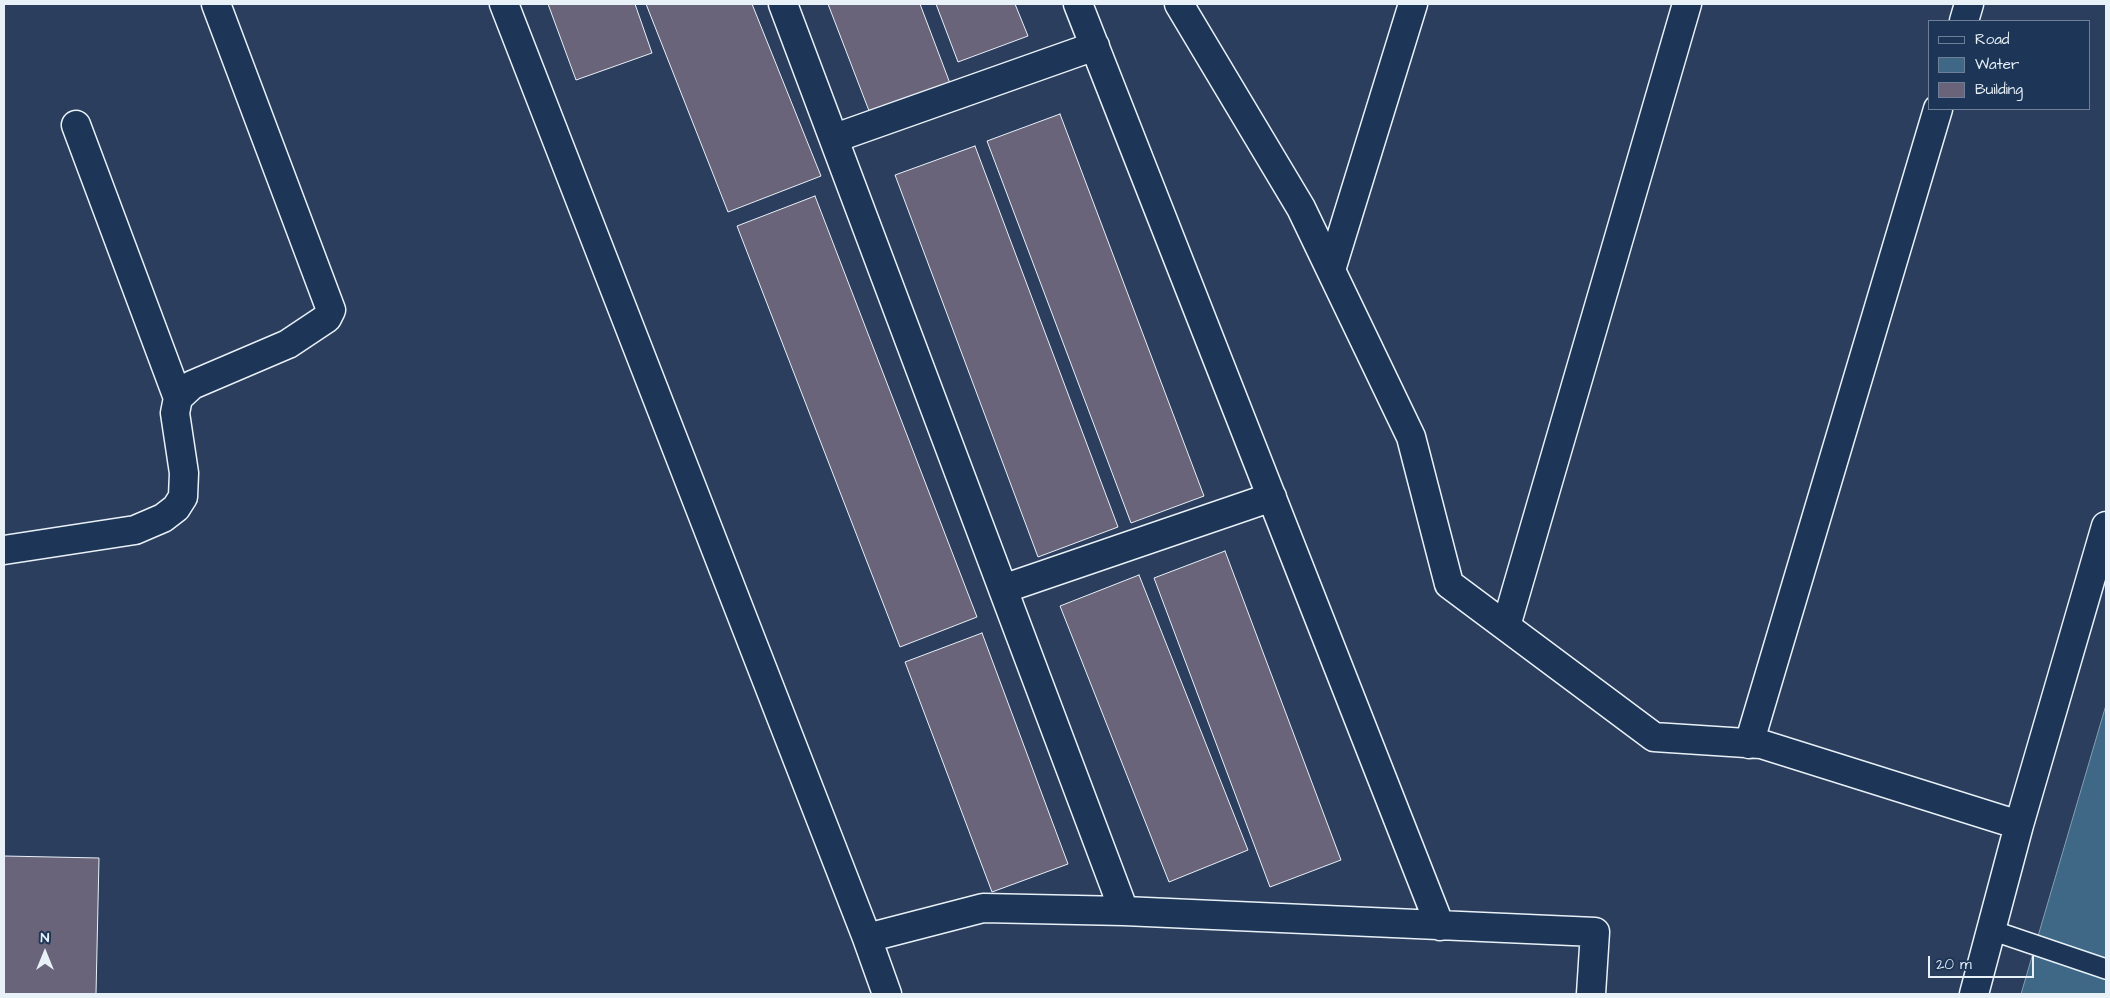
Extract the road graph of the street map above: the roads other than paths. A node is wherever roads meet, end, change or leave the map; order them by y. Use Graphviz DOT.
graph roads {
  1 [pos="216,4"];
  2 [pos="504,4"];
  3 [pos="783,4"];
  4 [pos="1078,4"];
  5 [pos="1179,4"];
  6 [pos="1413,4"];
  7 [pos="1687,4"];
  8 [pos="1969,4"];
  9 [pos="1964,20"];
  10 [pos="1095,46"];
  11 [pos="1938,110"];
  12 [pos="76,125"];
  13 [pos="834,138"];
  14 [pos="1331,270"];
  15 [pos="178,398"];
  16 [pos="1272,497"];
  17 [pos="2106,526"];
  18 [pos="4,550"];
  19 [pos="1004,589"];
  20 [pos="1506,626"];
  21 [pos="1749,744"];
  22 [pos="2019,825"];
  23 [pos="1124,911"];
  24 [pos="1440,926"];
  25 [pos="1991,930"];
  26 [pos="867,938"];
  27 [pos="2106,969"];
  28 [pos="887,994"];
  29 [pos="1592,994"];
  30 [pos="1974,994"];
  1 -- 15 [label="street"];
  2 -- 26 [label="street"];
  3 -- 13 [label="street"];
  4 -- 10 [label="street"];
  5 -- 14 [label="street"];
  6 -- 14 [label="street"];
  7 -- 20 [label="street"];
  8 -- 9 [label="street"];
  10 -- 13 [label="street"];
  10 -- 16 [label="street"];
  11 -- 21 [label="street"];
  12 -- 15 [label="street"];
  13 -- 19 [label="street"];
  14 -- 20 [label="street"];
  15 -- 18 [label="street"];
  16 -- 19 [label="street"];
  16 -- 24 [label="street"];
  17 -- 22 [label="street"];
  19 -- 23 [label="street"];
  20 -- 21 [label="street"];
  21 -- 22 [label="street"];
  22 -- 25 [label="street"];
  23 -- 24 [label="street"];
  23 -- 26 [label="street"];
  24 -- 29 [label="street"];
  25 -- 27 [label="lane"];
  25 -- 30 [label="street"];
  26 -- 28 [label="street"];
}
